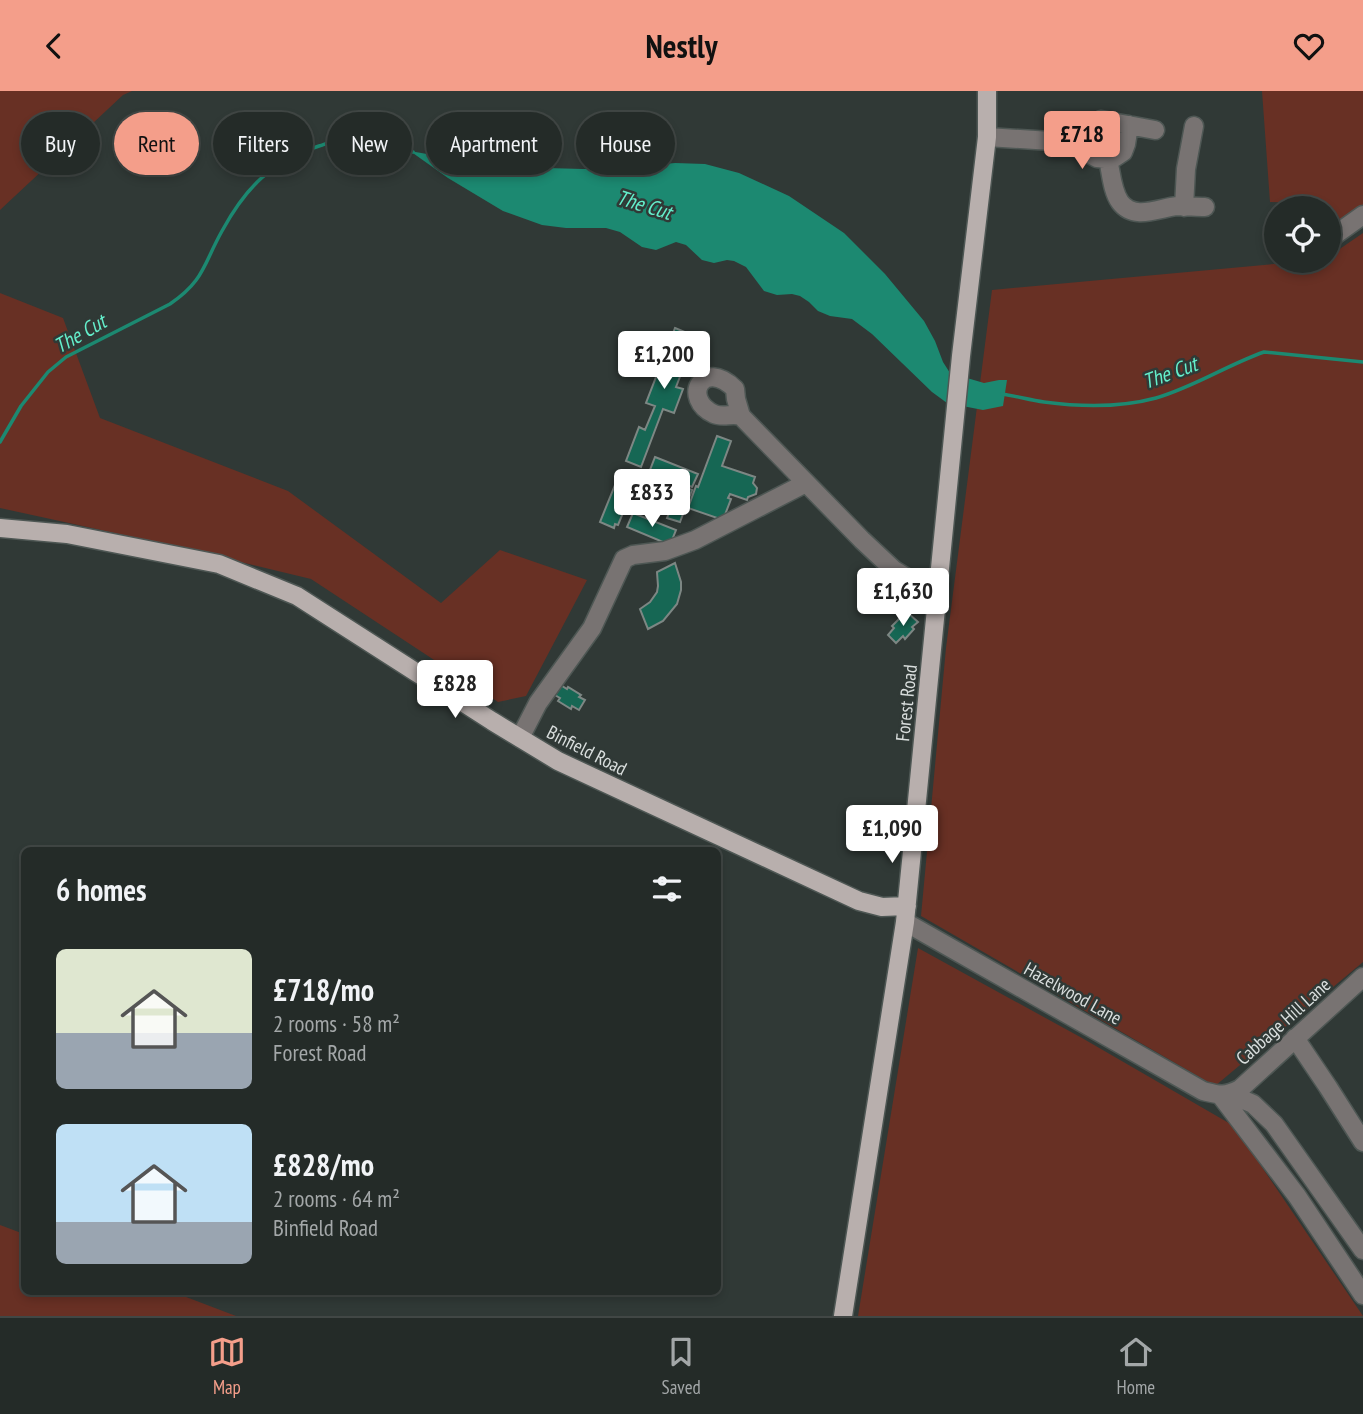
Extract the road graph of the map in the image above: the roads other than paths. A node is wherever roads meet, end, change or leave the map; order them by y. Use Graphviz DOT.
graph roads {
  1 [pos="987,91"];
  2 [pos="1101,120"];
  3 [pos="1129,125"];
  4 [pos="1194,126"];
  5 [pos="1156,129"];
  6 [pos="987,137"];
  7 [pos="1108,159"];
  8 [pos="1184,207"];
  9 [pos="1205,207"];
  10 [pos="1363,215"];
  11 [pos="1341,231"];
  12 [pos="741,416"];
  13 [pos="806,483"];
  14 [pos="0,529"];
  15 [pos="25,531"];
  16 [pos="0,538"];
  17 [pos="937,600"];
  18 [pos="520,738"];
  19 [pos="906,914"];
  20 [pos="1363,977"];
  21 [pos="1295,1038"];
  22 [pos="1226,1095"];
  23 [pos="1363,1142"];
  24 [pos="1363,1250"];
  25 [pos="1363,1295"];
  26 [pos="843,1316"];
  1 -- 6 [label="main road, Forest Road"];
  2 -- 3 [label="street"];
  3 -- 5 [label="street"];
  3 -- 7 [label="street"];
  4 -- 8 [label="street"];
  6 -- 7 [label="street"];
  6 -- 17 [label="main road, Forest Road"];
  7 -- 8 [label="street"];
  8 -- 9 [label="street"];
  10 -- 11 [label="street"];
  12 -- 13 [label="street"];
  13 -- 17 [label="street"];
  13 -- 18 [label="street"];
  14 -- 15 [label="main road, Binfield Road"];
  15 -- 16 [label="main road, Binfield Road"];
  15 -- 18 [label="main road, Binfield Road"];
  17 -- 19 [label="main road, Forest Road"];
  18 -- 19 [label="main road, Binfield Road"];
  19 -- 22 [label="street, Hazelwood Lane"];
  19 -- 26 [label="main road, Forest Road"];
  20 -- 21 [label="street, Cabbage Hill Lane"];
  21 -- 22 [label="street, Cabbage Hill Lane"];
  21 -- 23 [label="street"];
  22 -- 24 [label="street, Hazelwood Lane"];
  22 -- 25 [label="street"];
}
